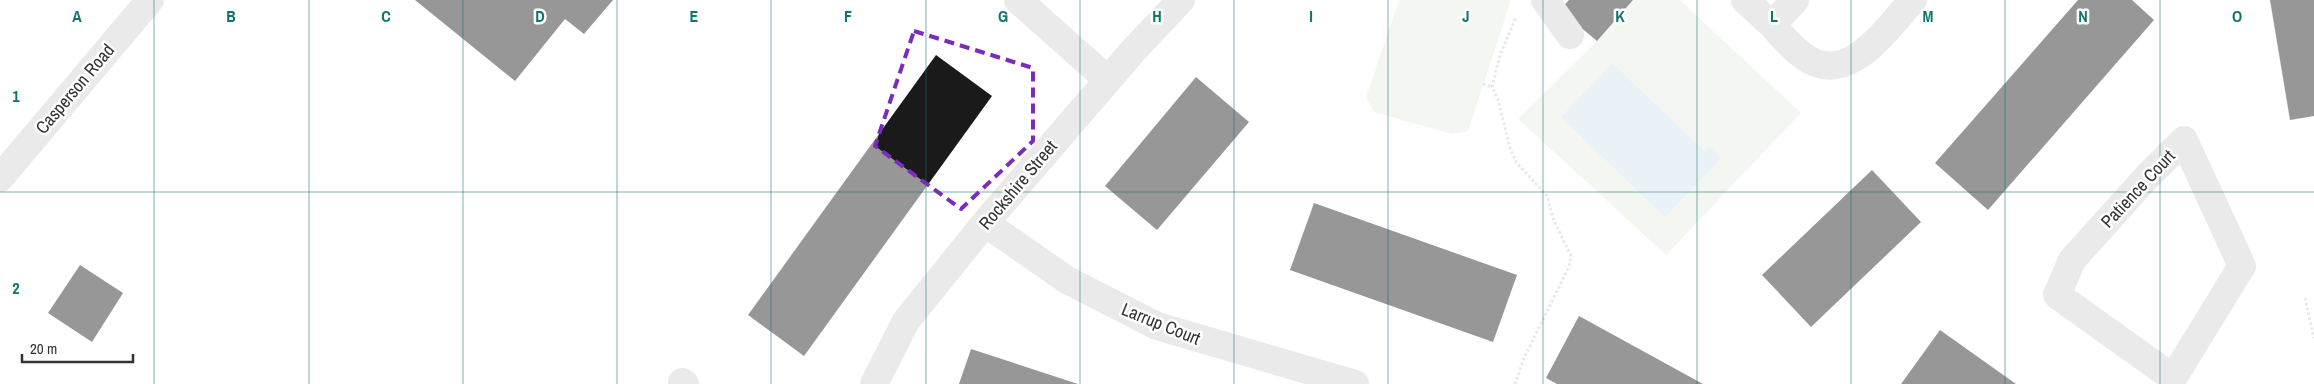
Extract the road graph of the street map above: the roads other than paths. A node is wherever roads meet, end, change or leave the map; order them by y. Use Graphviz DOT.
graph roads {
  1 [pos="150,0"];
  2 [pos="1018,0"];
  3 [pos="1181,0"];
  4 [pos="1545,0"];
  5 [pos="1745,0"];
  6 [pos="1795,0"];
  7 [pos="1913,0"];
  8 [pos="1772,25"];
  9 [pos="1570,34"];
  10 [pos="1108,80"];
  11 [pos="0,178"];
  12 [pos="985,223"];
  13 [pos="2170,381"];
  14 [pos="874,384"];
  15 [pos="1355,384"];
  1 -- 11 [label="street, Casperson Road"];
  2 -- 10 [label="street"];
  3 -- 10 [label="street, Rockshire Street"];
  4 -- 9 [label="street"];
  5 -- 8 [label="street"];
  6 -- 8 [label="street"];
  7 -- 8 [label="street"];
  10 -- 12 [label="street, Rockshire Street"];
  12 -- 14 [label="street, Rockshire Street"];
  12 -- 15 [label="street, Larrup Court"];
  13 -- 13 [label="street, Patience Court"];
}
